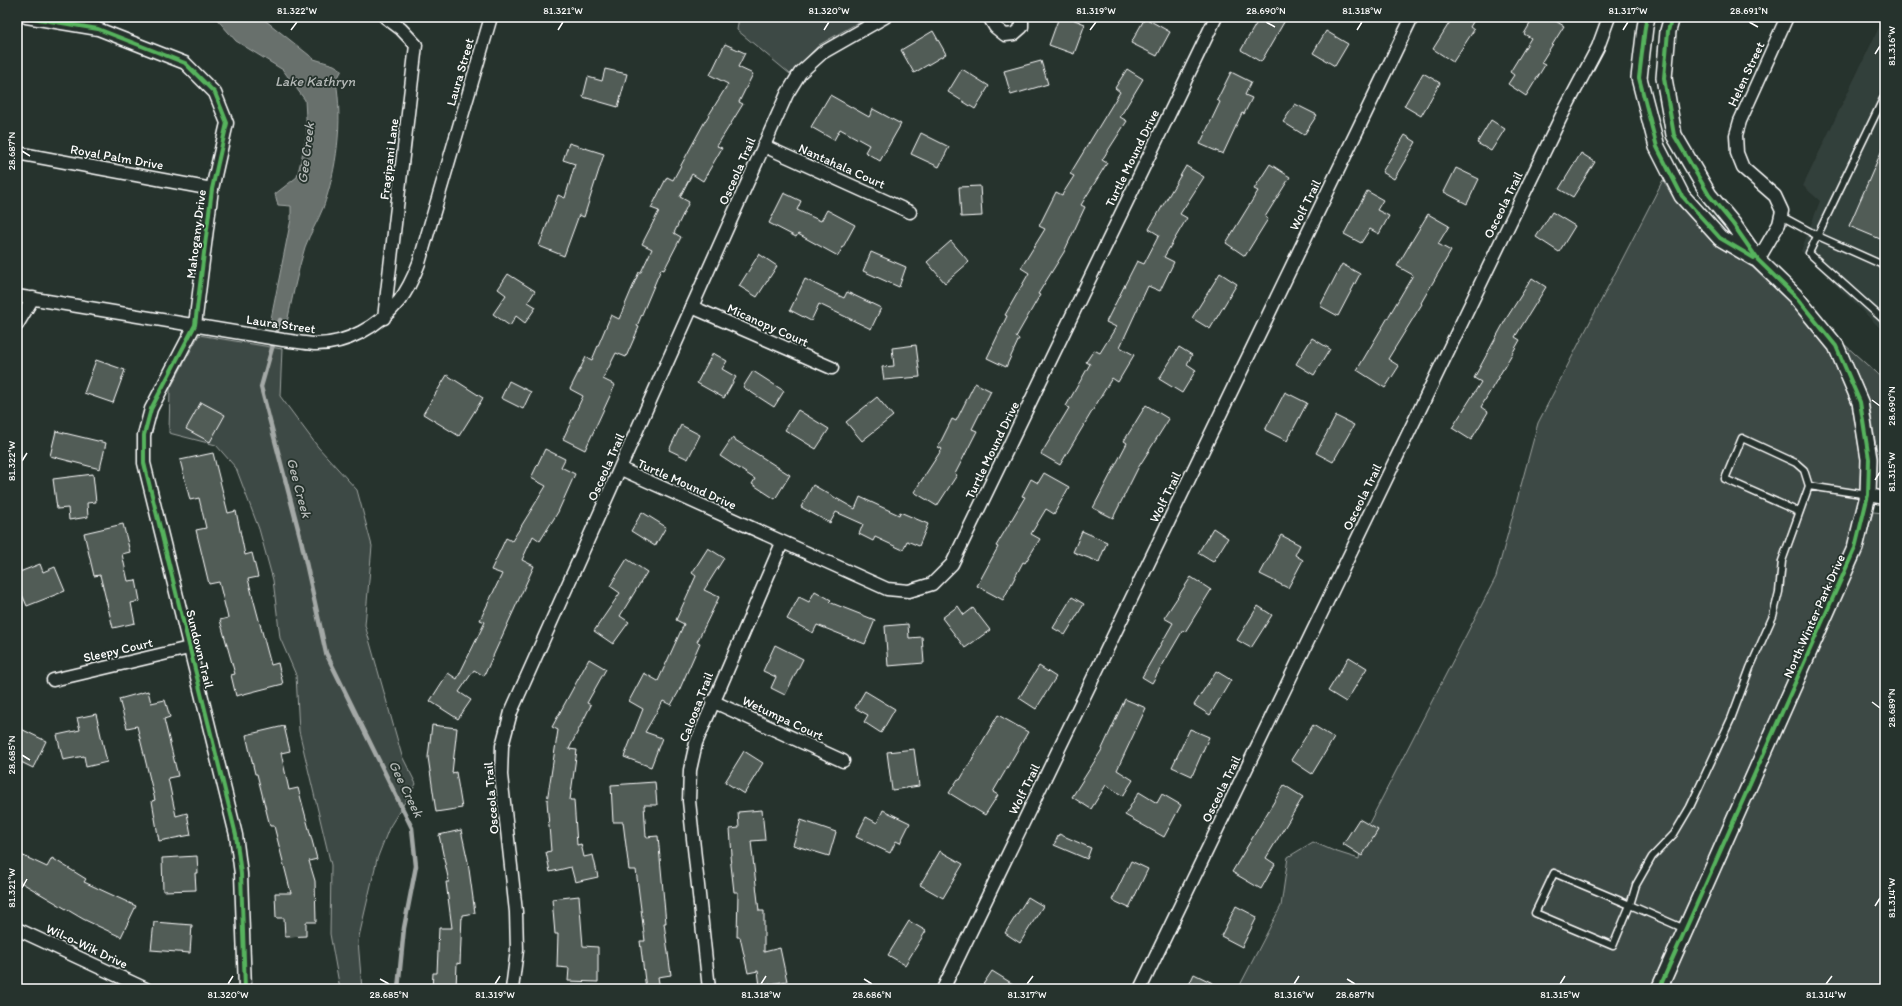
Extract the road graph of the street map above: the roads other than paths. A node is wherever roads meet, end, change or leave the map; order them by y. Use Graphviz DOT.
graph roads {
  1 [pos="26,17"];
  2 [pos="385,17"];
  3 [pos="491,17"];
  4 [pos="885,17"];
  5 [pos="988,17"];
  6 [pos="1022,17"];
  7 [pos="1216,17"];
  8 [pos="1412,17"];
  9 [pos="1609,17"];
  10 [pos="1648,17"];
  11 [pos="1672,17"];
  12 [pos="1787,17"];
  13 [pos="1884,98"];
  14 [pos="764,146"];
  15 [pos="17,153"];
  16 [pos="212,189"];
  17 [pos="910,212"];
  18 [pos="1781,216"];
  19 [pos="1818,236"];
  20 [pos="1758,260"];
  21 [pos="1885,266"];
  22 [pos="17,296"];
  23 [pos="33,298"];
  24 [pos="692,307"];
  25 [pos="384,318"];
  26 [pos="1885,321"];
  27 [pos="17,325"];
  28 [pos="195,325"];
  29 [pos="832,368"];
  30 [pos="620,470"];
  31 [pos="1808,486"];
  32 [pos="1868,495"];
  33 [pos="1885,498"];
  34 [pos="1800,512"];
  35 [pos="782,543"];
  36 [pos="189,648"];
  37 [pos="53,680"];
  38 [pos="712,701"];
  39 [pos="843,761"];
  40 [pos="1630,905"];
  41 [pos="17,928"];
  42 [pos="1685,930"];
  43 [pos="146,989"];
  44 [pos="245,989"];
  45 [pos="512,989"];
  46 [pos="709,989"];
  47 [pos="942,989"];
  48 [pos="1140,989"];
  49 [pos="1659,989"];
  1 -- 16 [label="street, Mahogany Drive"];
  2 -- 25 [label="street, Fragipani Lane"];
  3 -- 25 [label="street, Laura Street"];
  4 -- 14 [label="street, Osceola Trail"];
  5 -- 6 [label="street"];
  7 -- 35 [label="street, Turtle Mound Drive"];
  8 -- 47 [label="street, Wolf Trail"];
  9 -- 48 [label="street, Osceola Trail"];
  10 -- 20 [label="street, North Winter Park Drive"];
  11 -- 20 [label="street, North Winter Park Drive"];
  12 -- 18 [label="street, Helen Street"];
  13 -- 19 [label="lane"];
  14 -- 17 [label="street, Nantahala Court"];
  14 -- 24 [label="street, Osceola Trail"];
  15 -- 16 [label="street, Royal Palm Drive"];
  16 -- 28 [label="street, Mahogany Drive"];
  18 -- 19 [label="lane"];
  18 -- 20 [label="street"];
  19 -- 21 [label="lane"];
  19 -- 26 [label="lane"];
  20 -- 32 [label="street, North Winter Park Drive"];
  22 -- 23 [label="street, Laura Street"];
  23 -- 27 [label="street"];
  23 -- 28 [label="street, Laura Street"];
  24 -- 29 [label="street, Micanopy Court"];
  24 -- 30 [label="street, Osceola Trail"];
  25 -- 28 [label="street, Laura Street"];
  28 -- 36 [label="street, Sundown Trail"];
  30 -- 35 [label="street, Turtle Mound Drive"];
  30 -- 45 [label="street, Osceola Trail"];
  31 -- 32 [label="lane"];
  31 -- 34 [label="lane"];
  31 -- 34 [label="lane"];
  32 -- 33 [label="street"];
  32 -- 42 [label="street, North Winter Park Drive"];
  34 -- 40 [label="lane"];
  35 -- 38 [label="street, Caloosa Trail"];
  36 -- 37 [label="street, Sleepy Court"];
  36 -- 44 [label="street, Sundown Trail"];
  38 -- 39 [label="street, Wetumpa Court"];
  38 -- 46 [label="street, Caloosa Trail"];
  40 -- 40 [label="lane"];
  40 -- 42 [label="lane"];
  41 -- 43 [label="street, Wil-o-Wik Drive"];
  42 -- 49 [label="street, North Winter Park Drive"];
}
